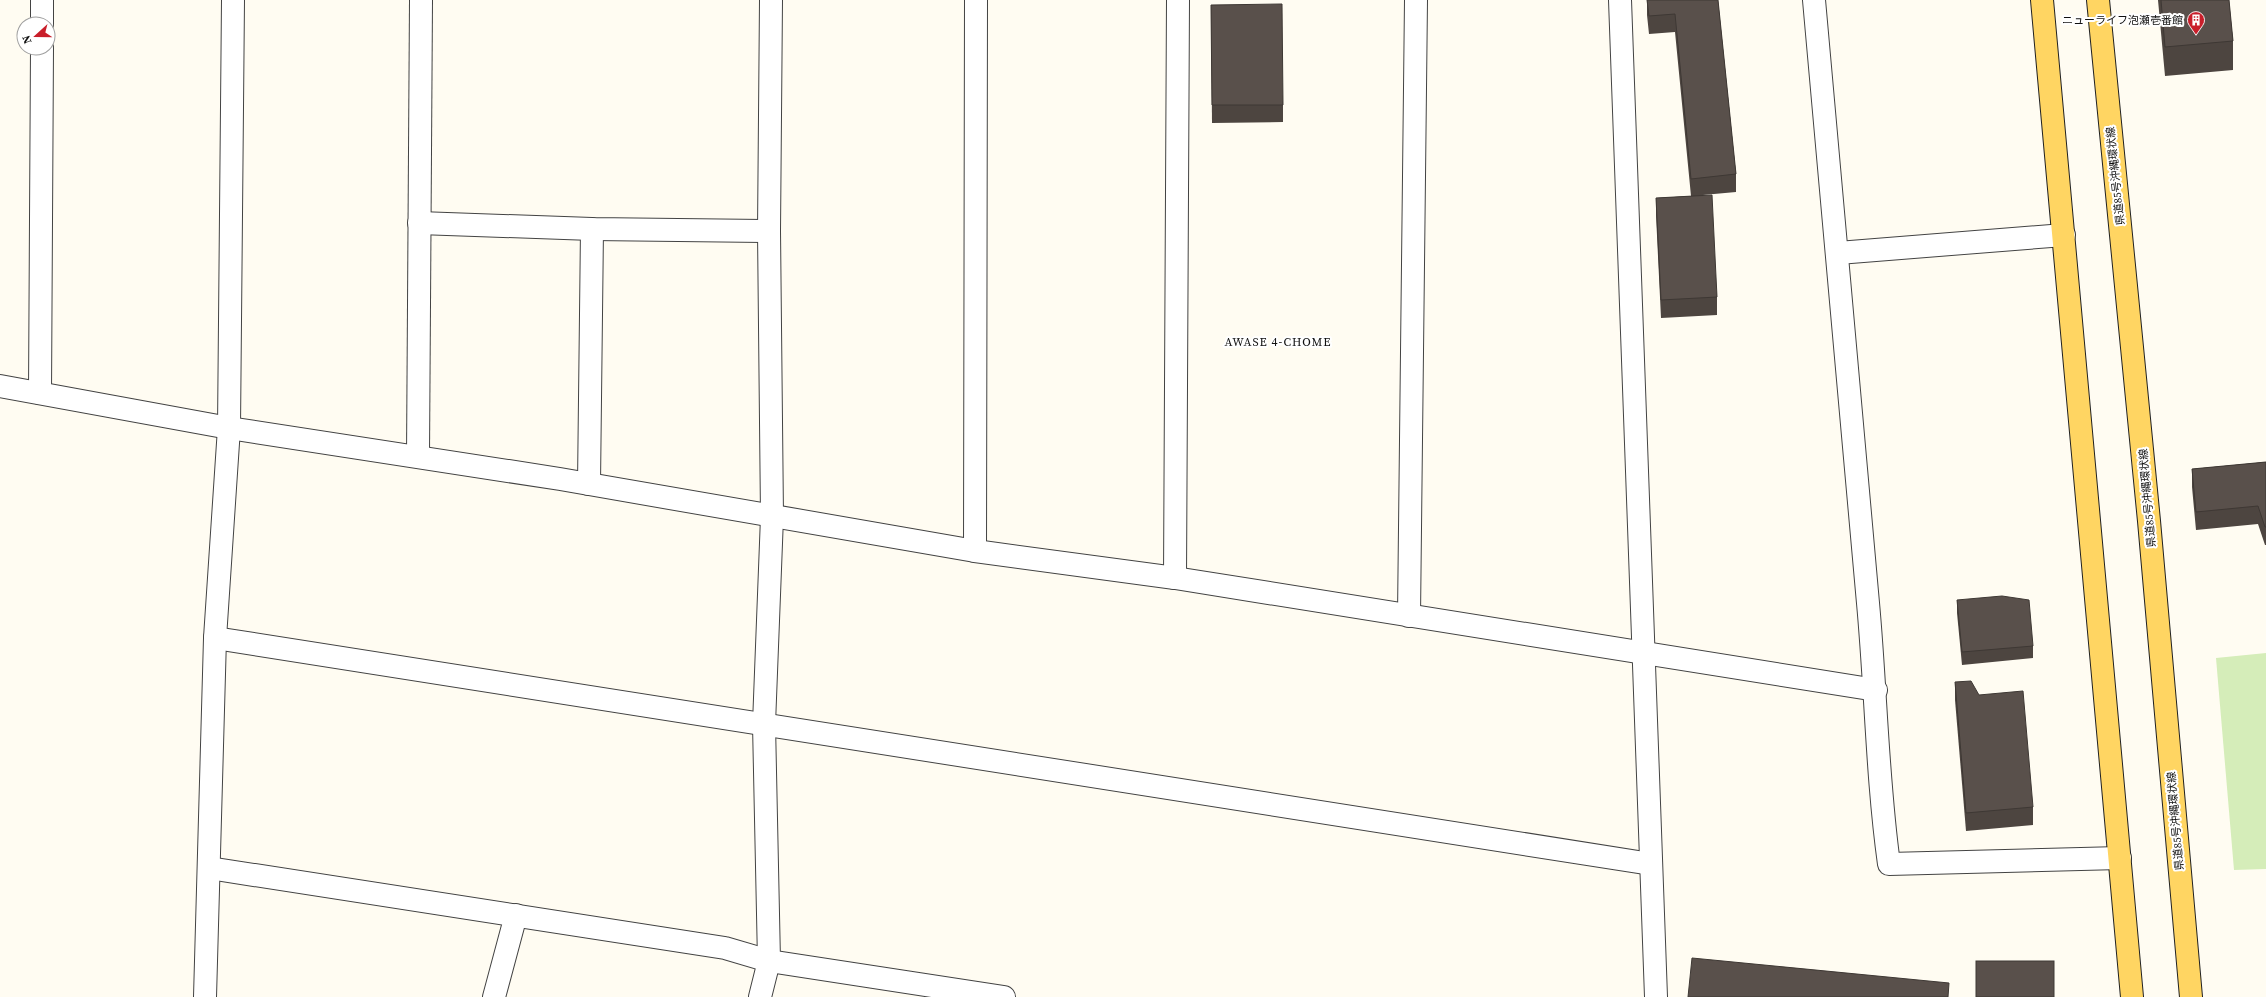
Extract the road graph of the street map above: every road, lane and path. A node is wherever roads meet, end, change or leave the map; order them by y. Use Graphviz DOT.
graph roads {
  1 [pos="42,0"];
  2 [pos="233,0"];
  3 [pos="421,0"];
  4 [pos="771,0"];
  5 [pos="976,0"];
  6 [pos="1178,0"];
  7 [pos="1416,0"];
  8 [pos="1620,0"];
  9 [pos="1814,0"];
  10 [pos="2042,0"];
  11 [pos="2098,0"];
  12 [pos="42,16"];
  13 [pos="42,56"];
  14 [pos="420,223"];
  15 [pos="592,229"];
  16 [pos="769,231"];
  17 [pos="2064,235"];
  18 [pos="1838,252"];
  19 [pos="0,386"];
  20 [pos="40,393"];
  21 [pos="229,428"];
  22 [pos="418,456"];
  23 [pos="589,484"];
  24 [pos="772,517"];
  25 [pos="975,551"];
  26 [pos="1175,578"];
  27 [pos="1409,616"];
  28 [pos="215,638"];
  29 [pos="1643,652"];
  30 [pos="1876,690"];
  31 [pos="764,724"];
  32 [pos="2120,858"];
  33 [pos="1651,864"];
  34 [pos="209,868"];
  35 [pos="516,915"];
  36 [pos="769,961"];
  37 [pos="205,997"];
  38 [pos="494,997"];
  39 [pos="760,997"];
  40 [pos="1004,997"];
  41 [pos="1656,997"];
  42 [pos="2132,997"];
  43 [pos="2191,997"];
  1 -- 12 [label="street"];
  2 -- 21 [label="street"];
  3 -- 14 [label="street"];
  4 -- 16 [label="street"];
  5 -- 25 [label="street"];
  6 -- 26 [label="street"];
  7 -- 27 [label="street"];
  8 -- 29 [label="street"];
  9 -- 18 [label="street"];
  10 -- 17 [label="main road"];
  11 -- 43 [label="main road, 県道85号沖縄環状線"];
  13 -- 20 [label="street"];
  14 -- 15 [label="street"];
  14 -- 22 [label="street"];
  15 -- 16 [label="street"];
  15 -- 23 [label="street"];
  16 -- 24 [label="street"];
  17 -- 18 [label="street"];
  17 -- 32 [label="main road"];
  18 -- 30 [label="street"];
  19 -- 20 [label="street"];
  20 -- 21 [label="street"];
  21 -- 22 [label="street"];
  21 -- 28 [label="street"];
  22 -- 23 [label="street"];
  23 -- 24 [label="street"];
  24 -- 25 [label="street"];
  24 -- 31 [label="street"];
  25 -- 26 [label="street"];
  26 -- 27 [label="street"];
  27 -- 29 [label="street"];
  28 -- 31 [label="street"];
  28 -- 34 [label="street"];
  29 -- 30 [label="street"];
  29 -- 33 [label="street"];
  30 -- 32 [label="street"];
  31 -- 33 [label="street"];
  31 -- 36 [label="street"];
  32 -- 42 [label="main road"];
  33 -- 41 [label="street"];
  34 -- 35 [label="street"];
  34 -- 37 [label="street"];
  35 -- 36 [label="street"];
  35 -- 38 [label="street"];
  36 -- 39 [label="street"];
  36 -- 40 [label="street"];
}
